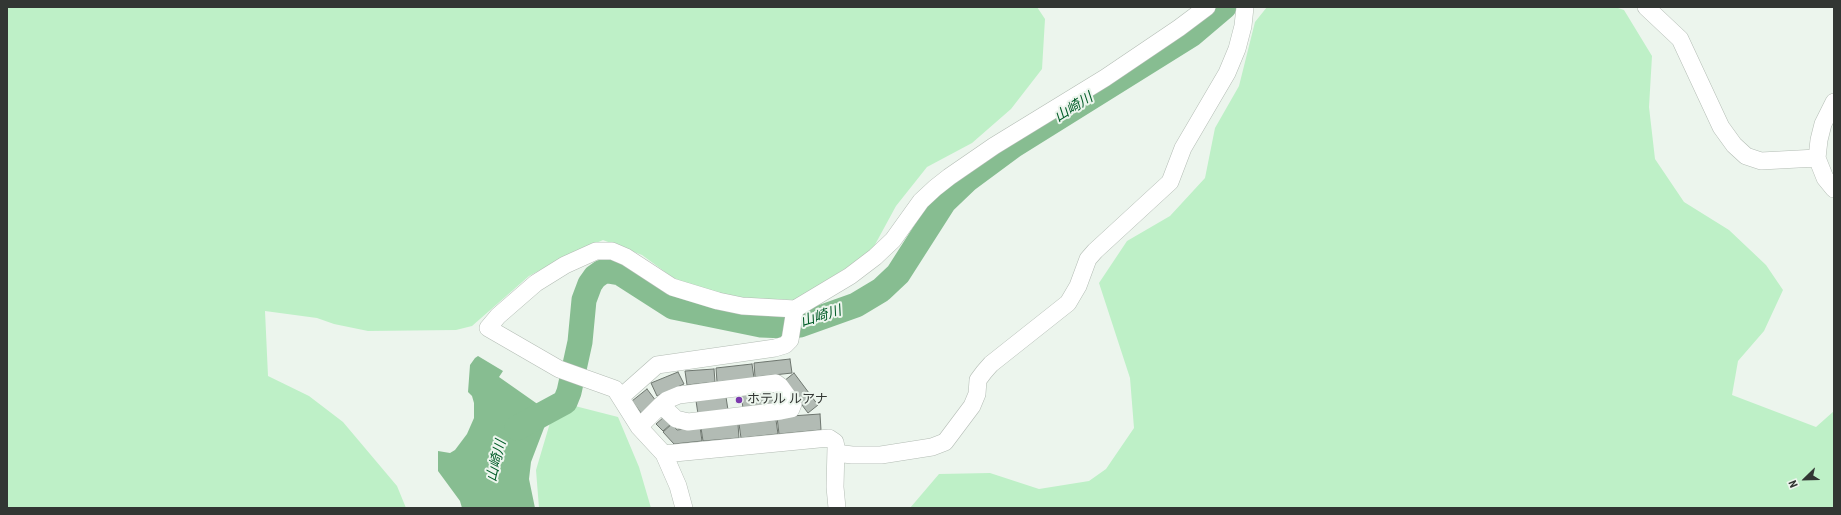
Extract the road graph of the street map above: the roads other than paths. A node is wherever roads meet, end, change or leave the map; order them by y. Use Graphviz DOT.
graph roads {
  1 [pos="1207,7"];
  2 [pos="1245,7"];
  3 [pos="1646,7"];
  4 [pos="1834,102"];
  5 [pos="1817,158"];
  6 [pos="1834,189"];
  7 [pos="793,320"];
  8 [pos="620,397"];
  9 [pos="661,405"];
  10 [pos="639,427"];
  11 [pos="836,453"];
  12 [pos="664,454"];
  13 [pos="684,508"];
  14 [pos="837,508"];
  1 -- 7 [label="street"];
  2 -- 11 [label="street"];
  3 -- 5 [label="street"];
  4 -- 5 [label="street"];
  5 -- 6 [label="street"];
  7 -- 8 [label="street"];
  7 -- 8 [label="street"];
  8 -- 10 [label="street"];
  9 -- 9 [label="street"];
  9 -- 10 [label="street"];
  10 -- 12 [label="street"];
  11 -- 12 [label="street"];
  11 -- 14 [label="street"];
  12 -- 13 [label="street"];
}
